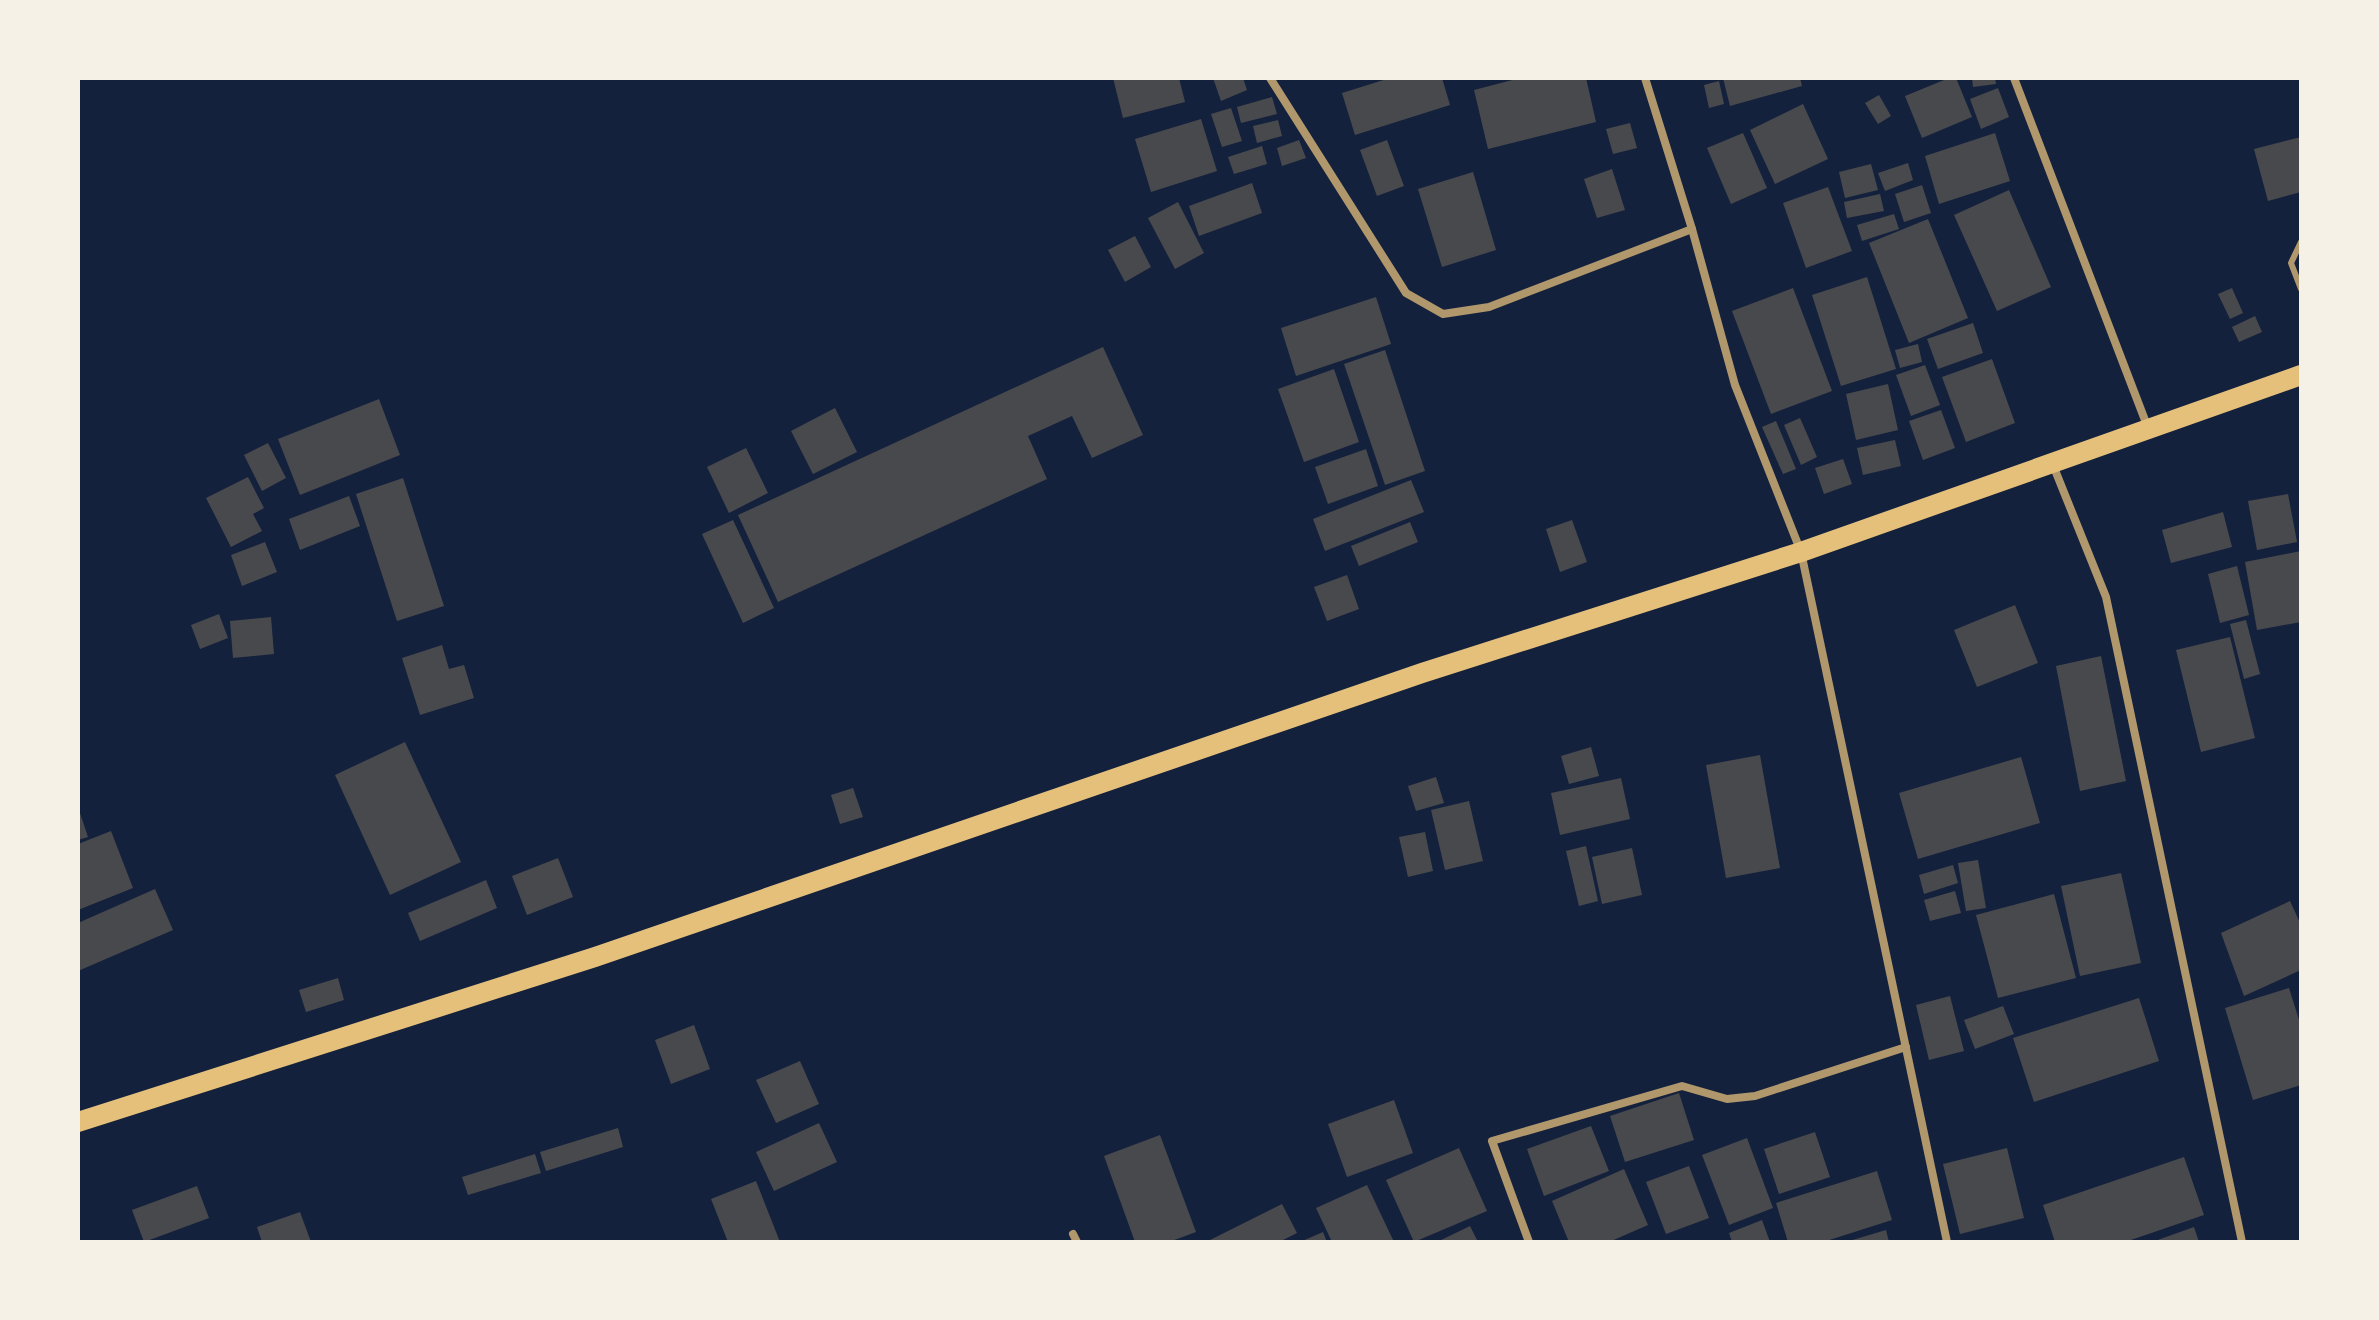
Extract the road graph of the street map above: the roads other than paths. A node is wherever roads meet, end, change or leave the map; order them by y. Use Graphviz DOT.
graph roads {
  1 [pos="1270,78"];
  2 [pos="1645,78"];
  3 [pos="2014,78"];
  4 [pos="1692,229"];
  5 [pos="2301,242"];
  6 [pos="2301,289"];
  7 [pos="2301,375"];
  8 [pos="2148,429"];
  9 [pos="2053,465"];
  10 [pos="1801,552"];
  11 [pos="1906,1047"];
  12 [pos="78,1122"];
  13 [pos="1529,1242"];
  14 [pos="1947,1242"];
  15 [pos="2242,1242"];
  1 -- 4 [label="street"];
  2 -- 4 [label="street"];
  3 -- 8 [label="street"];
  4 -- 10 [label="street"];
  5 -- 6 [label="lane"];
  7 -- 8 [label="main road"];
  8 -- 9 [label="main road"];
  9 -- 10 [label="main road"];
  9 -- 15 [label="street"];
  10 -- 11 [label="street"];
  10 -- 12 [label="main road"];
  11 -- 13 [label="street"];
  11 -- 14 [label="street"];
}
